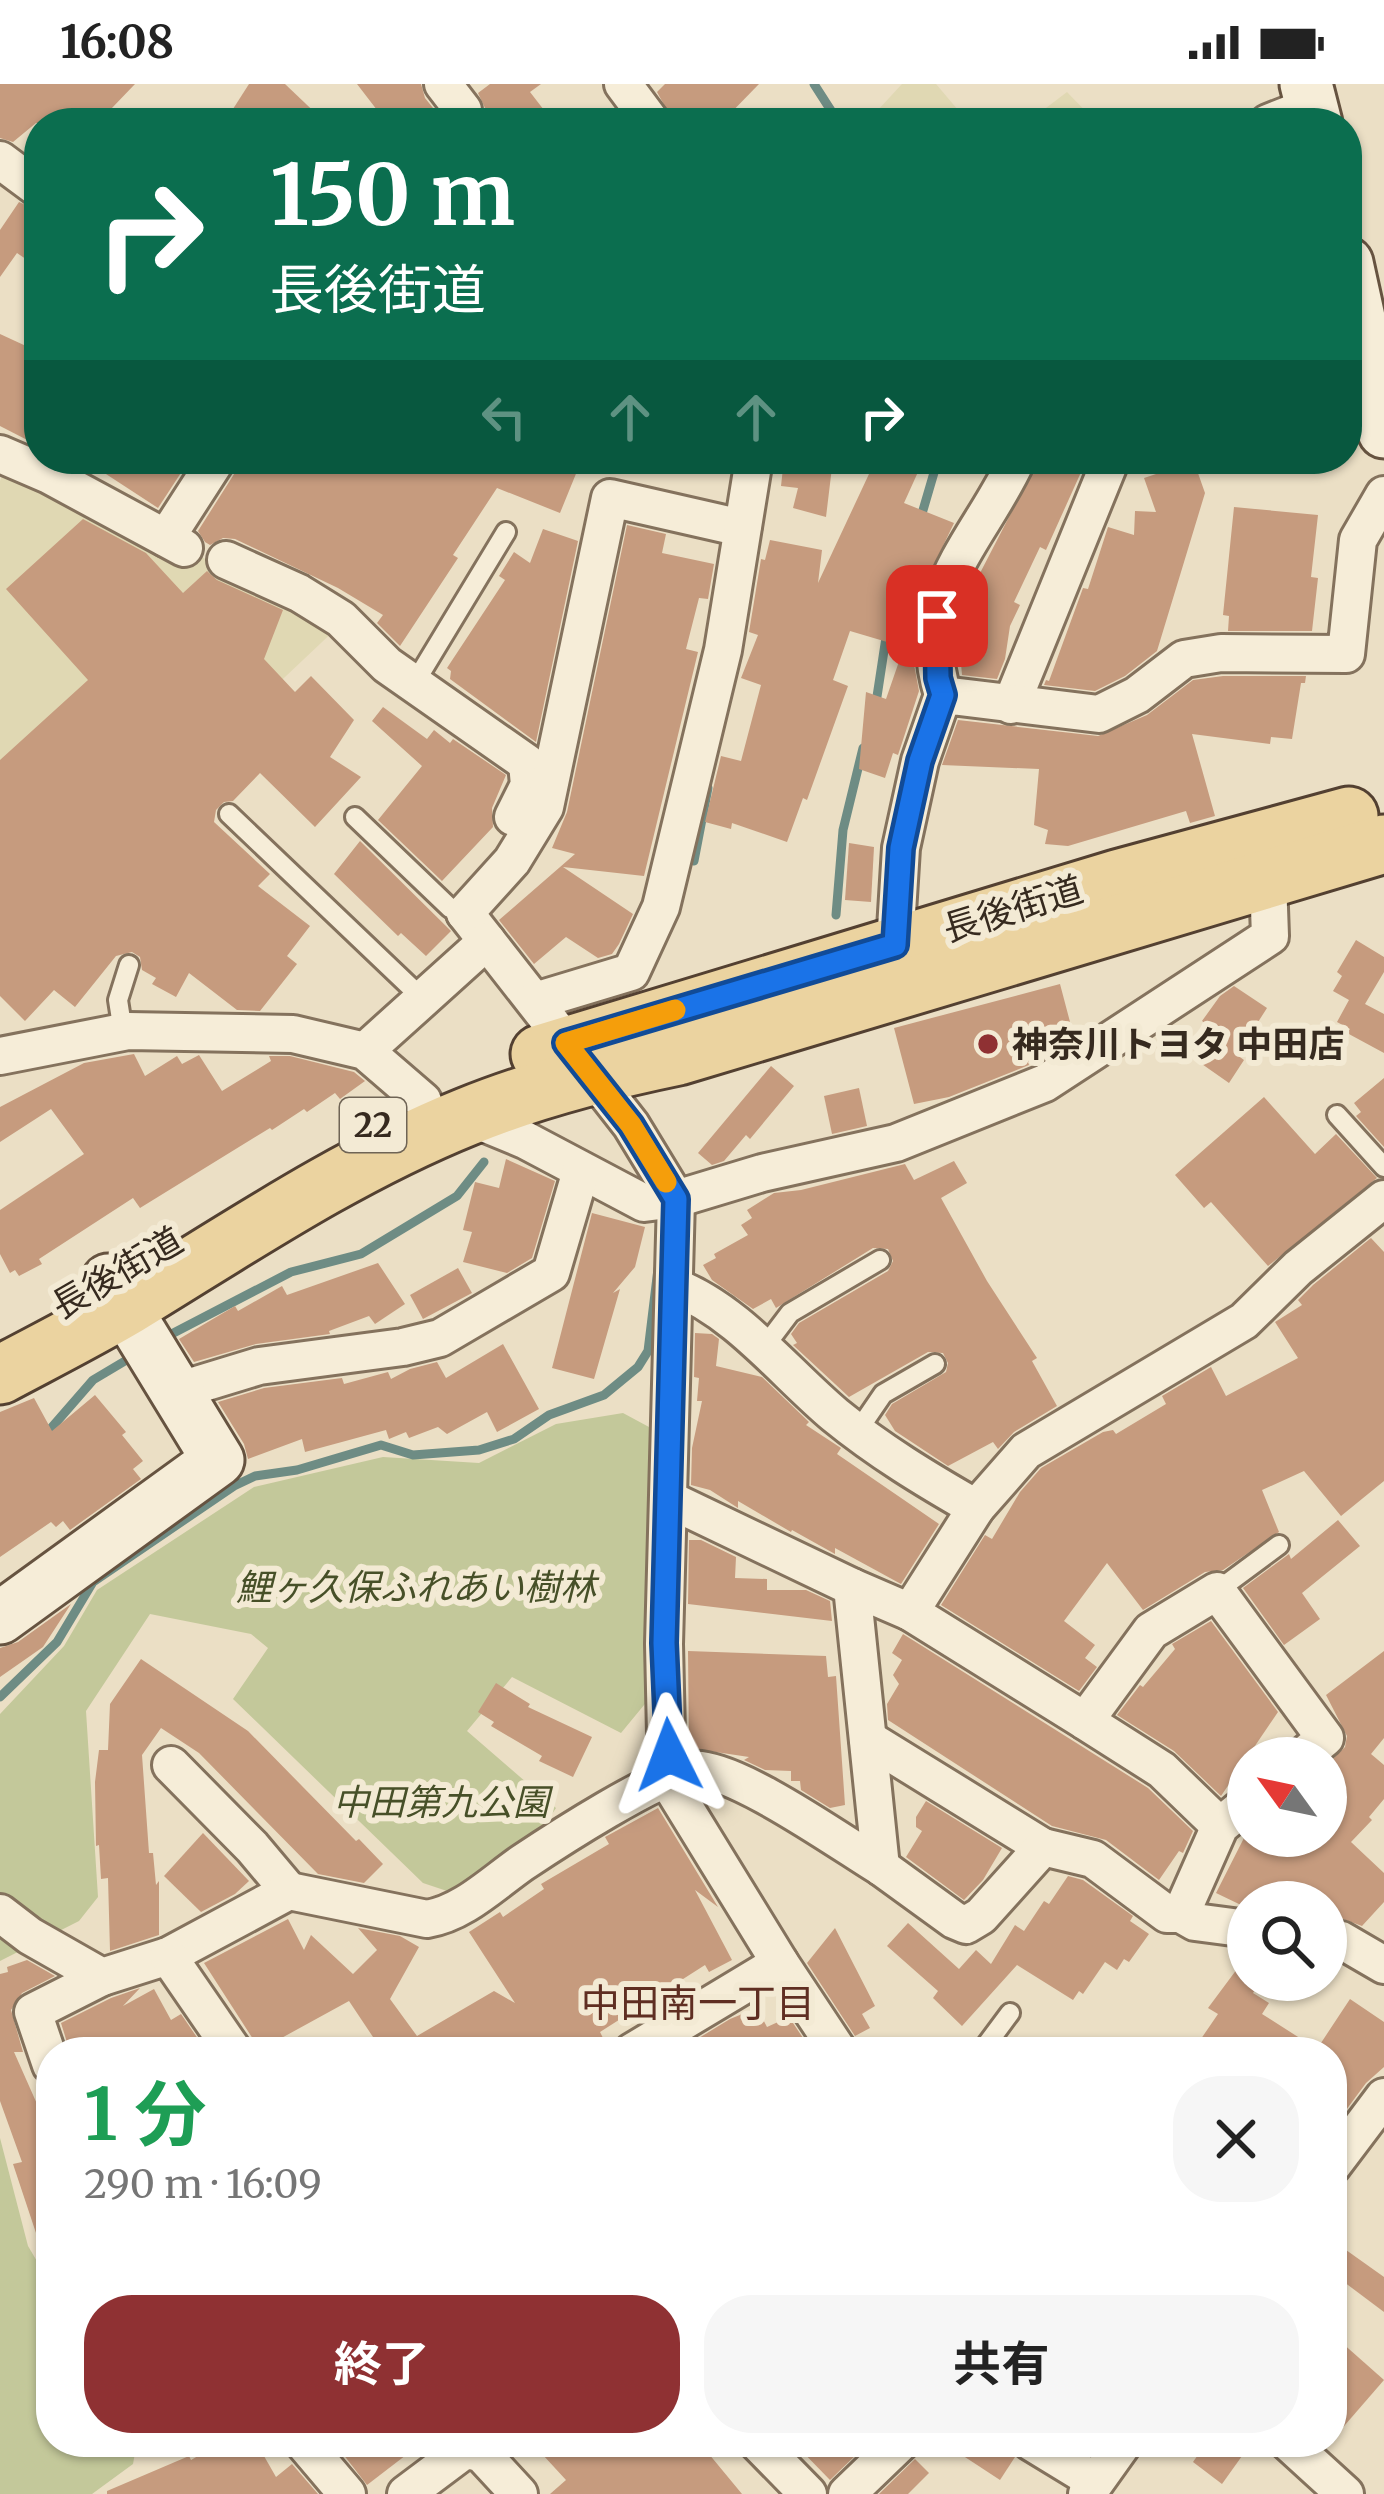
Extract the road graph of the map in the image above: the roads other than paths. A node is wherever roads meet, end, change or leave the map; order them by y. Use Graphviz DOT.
graph roads {
  1 [pos="1362,331"];
  2 [pos="1384,432"];
  3 [pos="66,474"];
  4 [pos="210,474"];
  5 [pos="752,474"];
  6 [pos="1008,474"];
  7 [pos="1105,474"];
  8 [pos="1384,495"];
  9 [pos="743,525"];
  10 [pos="506,532"];
  11 [pos="226,560"];
  12 [pos="414,684"];
  13 [pos="943,695"];
  14 [pos="1011,705"];
  15 [pos="1384,806"];
  16 [pos="229,814"];
  17 [pos="355,817"];
  18 [pos="1384,844"];
  19 [pos="1268,880"];
  20 [pos="476,927"];
  21 [pos="895,945"];
  22 [pos="129,965"];
  23 [pos="423,999"];
  24 [pos="123,1032"];
  25 [pos="564,1039"];
  26 [pos="365,1051"];
  27 [pos="0,1055"];
  28 [pos="445,1108"];
  29 [pos="1337,1115"];
  30 [pos="1384,1167"];
  31 [pos="581,1171"];
  32 [pos="676,1199"];
  33 [pos="1384,1199"];
  34 [pos="880,1260"];
  35 [pos="675,1287"];
  36 [pos="142,1334"];
  37 [pos="0,1336"];
  38 [pos="762,1350"];
  39 [pos="935,1364"];
  40 [pos="0,1376"];
  41 [pos="857,1432"];
  42 [pos="670,1500"];
  43 [pos="976,1508"];
  44 [pos="1280,1545"];
  45 [pos="852,1588"];
  46 [pos="1217,1592"];
  47 [pos="910,1612"];
  48 [pos="0,1618"];
  49 [pos="1085,1721"];
  50 [pos="1324,1737"];
  51 [pos="868,1739"];
  52 [pos="171,1765"];
  53 [pos="667,1779"];
  54 [pos="1227,1810"];
  55 [pos="1227,1827"];
  56 [pos="1042,1847"];
  57 [pos="881,1867"];
  58 [pos="289,1891"];
  59 [pos="0,1912"];
  60 [pos="1181,1914"];
  61 [pos="1227,1926"];
  62 [pos="1347,1943"];
  63 [pos="168,1956"];
  64 [pos="780,1964"];
  65 [pos="1384,1965"];
  66 [pos="102,1977"];
  67 [pos="1010,2013"];
  68 [pos="41,2037"];
  69 [pos="225,2037"];
  70 [pos="657,2037"];
  71 [pos="829,2037"];
  72 [pos="992,2037"];
  73 [pos="1384,2097"];
  74 [pos="1347,2146"];
  75 [pos="316,2457"];
  76 [pos="455,2457"];
  77 [pos="494,2457"];
  78 [pos="772,2457"];
  79 [pos="885,2457"];
  80 [pos="1050,2457"];
  81 [pos="1113,2457"];
  82 [pos="1304,2457"];
  83 [pos="1091,2487"];
  84 [pos="347,2494"];
  85 [pos="406,2494"];
  86 [pos="519,2494"];
  87 [pos="808,2494"];
  88 [pos="847,2494"];
  89 [pos="1345,2494"];
  1 -- 2 [label="street"];
  3 -- 4 [label="street"];
  5 -- 9 [label="street"];
  6 -- 13 [label="street"];
  7 -- 14 [label="street"];
  8 -- 14 [label="street"];
  9 -- 20 [label="street"];
  9 -- 25 [label="street"];
  10 -- 12 [label="lane"];
  11 -- 12 [label="street"];
  12 -- 20 [label="street"];
  13 -- 14 [label="street"];
  13 -- 21 [label="street"];
  15 -- 21 [label="main road, 長後街道 / 22"];
  16 -- 23 [label="lane"];
  17 -- 20 [label="lane"];
  18 -- 19 [label="main road, 22"];
  19 -- 25 [label="main road, 長後街道 / 22"];
  19 -- 32 [label="street"];
  20 -- 23 [label="street"];
  20 -- 25 [label="street"];
  21 -- 25 [label="main road, 長後街道 / 22"];
  22 -- 24 [label="lane"];
  23 -- 26 [label="street"];
  24 -- 26 [label="street"];
  24 -- 27 [label="street"];
  25 -- 28 [label="main road, 長後街道 / 22"];
  25 -- 32 [label="street"];
  26 -- 28 [label="street"];
  28 -- 31 [label="street"];
  28 -- 36 [label="main road, 長後街道 / 22"];
  29 -- 30 [label="lane"];
  31 -- 32 [label="street"];
  31 -- 36 [label="street"];
  32 -- 35 [label="street"];
  33 -- 43 [label="street"];
  34 -- 38 [label="lane"];
  35 -- 38 [label="street"];
  35 -- 42 [label="street"];
  36 -- 37 [label="main road, 長後街道 / 22"];
  36 -- 40 [label="main road, 長後街道 / 22"];
  36 -- 48 [label="street"];
  38 -- 41 [label="street"];
  39 -- 41 [label="lane"];
  41 -- 43 [label="street"];
  42 -- 45 [label="street"];
  42 -- 53 [label="street"];
  43 -- 47 [label="street"];
  44 -- 46 [label="lane"];
  45 -- 47 [label="street"];
  45 -- 51 [label="street"];
  46 -- 49 [label="street"];
  46 -- 50 [label="street"];
  47 -- 49 [label="street"];
  49 -- 54 [label="street"];
  51 -- 56 [label="street"];
  51 -- 57 [label="street"];
  52 -- 58 [label="street"];
  53 -- 57 [label="street"];
  53 -- 58 [label="street"];
  53 -- 64 [label="street"];
  55 -- 60 [label="street"];
  56 -- 57 [label="street"];
  56 -- 60 [label="street"];
  58 -- 63 [label="street"];
  59 -- 66 [label="street"];
  60 -- 61 [label="street"];
  62 -- 65 [label="street"];
  63 -- 66 [label="street"];
  63 -- 69 [label="street"];
  64 -- 70 [label="street"];
  64 -- 71 [label="street"];
  66 -- 68 [label="street"];
  67 -- 72 [label="lane"];
  73 -- 74 [label="street"];
  75 -- 84 [label="street"];
  76 -- 85 [label="street"];
  77 -- 86 [label="street"];
  78 -- 87 [label="street"];
  79 -- 88 [label="street"];
  80 -- 83 [label="street"];
  81 -- 83 [label="street"];
  82 -- 89 [label="street"];
}
